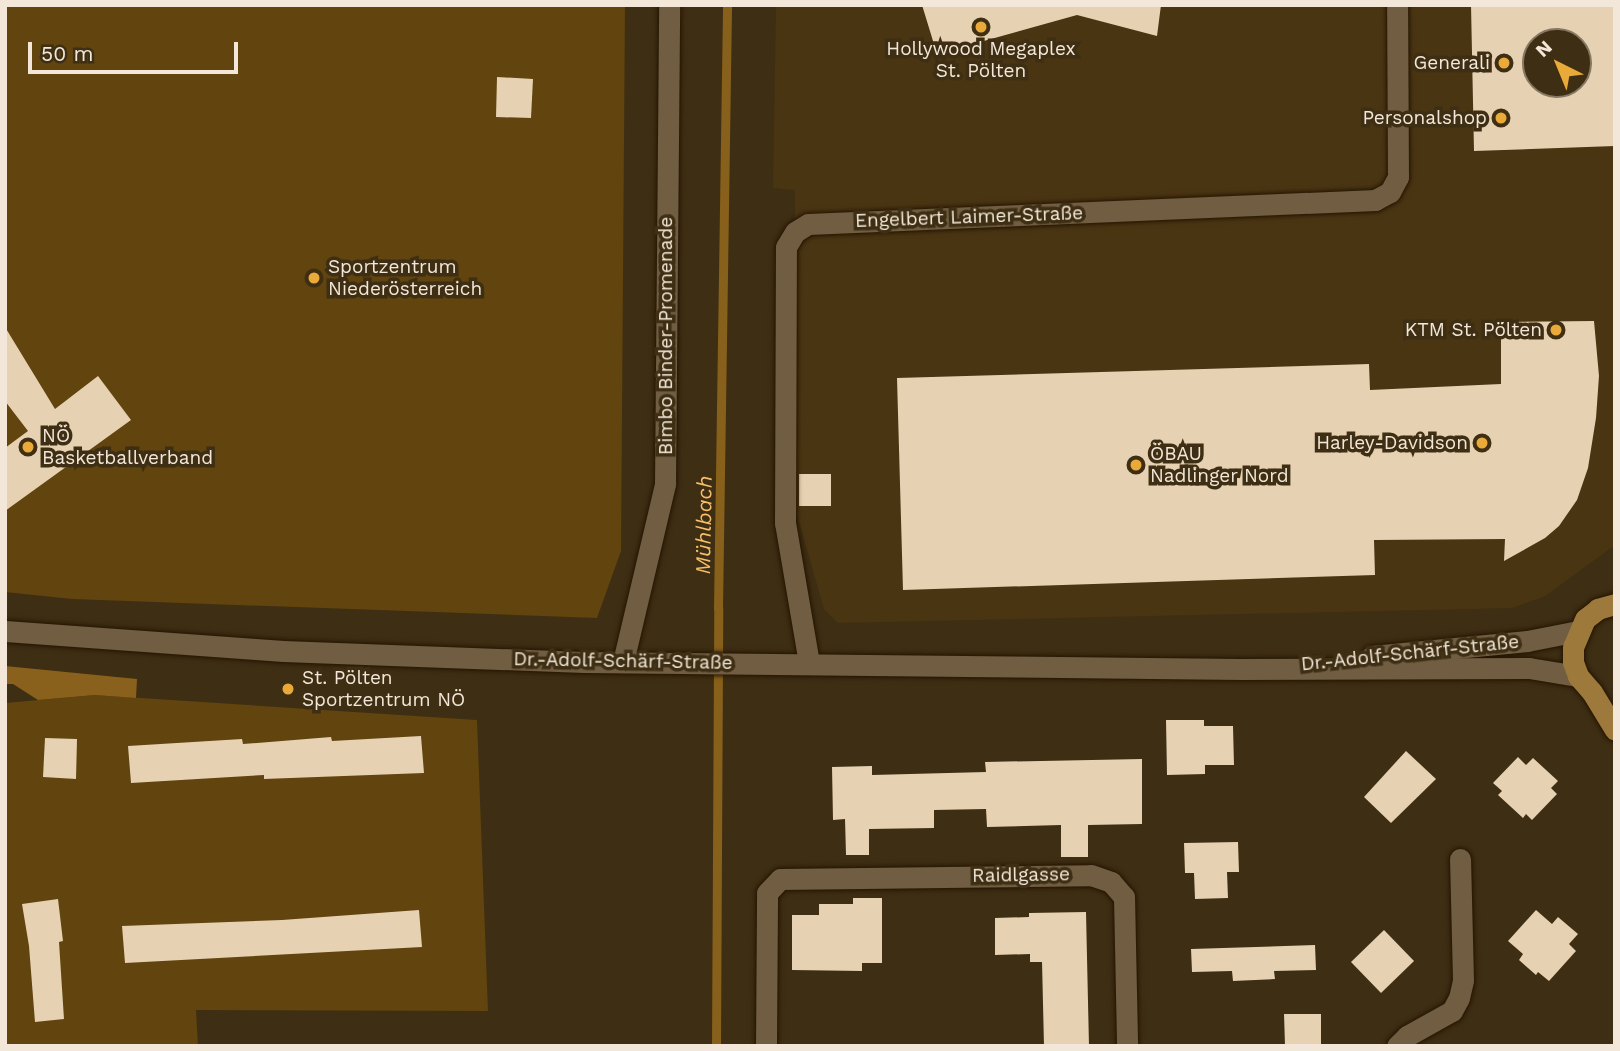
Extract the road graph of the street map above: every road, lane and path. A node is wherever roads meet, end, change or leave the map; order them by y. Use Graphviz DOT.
graph roads {
  1 [pos="669,5"];
  2 [pos="1397,5"];
  3 [pos="1614,603"];
  4 [pos="5,631"];
  5 [pos="1578,631"];
  6 [pos="623,662"];
  7 [pos="809,663"];
  8 [pos="1241,669"];
  9 [pos="1578,676"];
  10 [pos="1592,692"];
  11 [pos="1615,701"];
  12 [pos="1615,730"];
  13 [pos="1460,859"];
  14 [pos="766,1046"];
  15 [pos="1127,1046"];
  16 [pos="1397,1046"];
  1 -- 6 [label="street, Bimbo Binder-Promenade"];
  2 -- 7 [label="street, Engelbert Laimer-Straße"];
  3 -- 5 [label="main road"];
  4 -- 6 [label="street, Dr.-Adolf-Schärf-Straße"];
  5 -- 8 [label="street, Dr.-Adolf-Schärf-Straße"];
  5 -- 9 [label="main road"];
  6 -- 7 [label="street, Dr.-Adolf-Schärf-Straße"];
  7 -- 8 [label="street, Dr.-Adolf-Schärf-Straße"];
  8 -- 9 [label="street, Dr.-Adolf-Schärf-Straße"];
  9 -- 10 [label="main road"];
  10 -- 11 [label="main road"];
  10 -- 12 [label="main road"];
  13 -- 16 [label="street"];
  14 -- 15 [label="street, Raidlgasse"];
}
